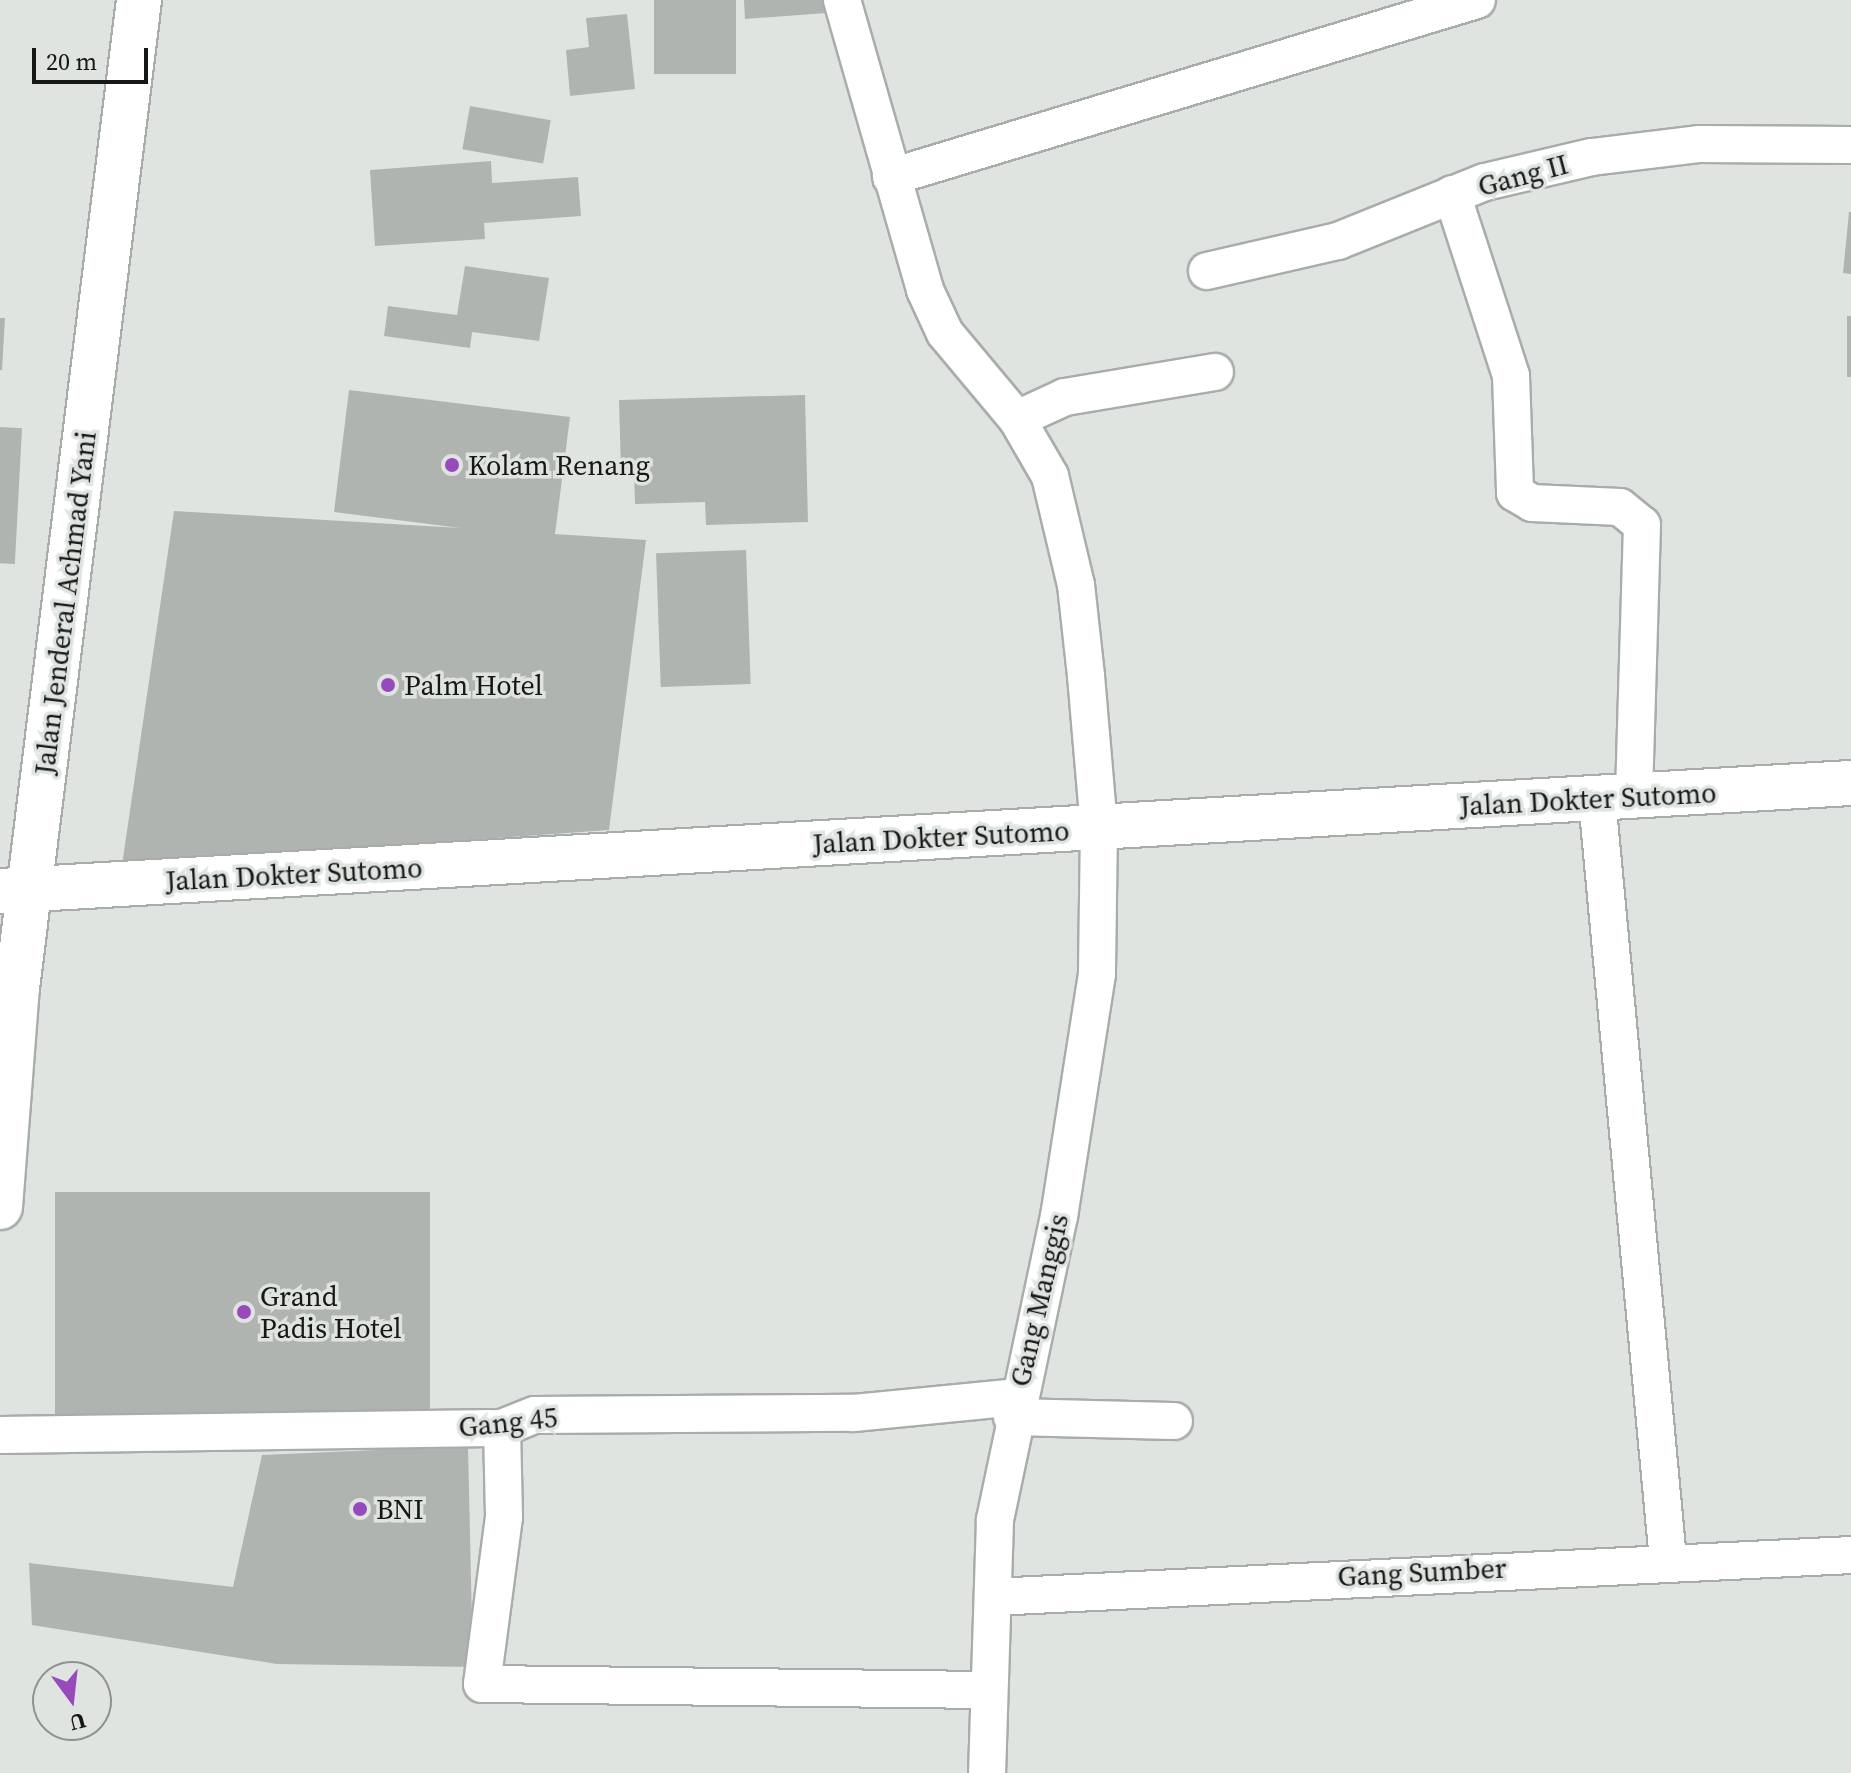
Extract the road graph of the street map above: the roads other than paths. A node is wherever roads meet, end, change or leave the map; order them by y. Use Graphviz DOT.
graph roads {
  1 [pos="139,0"];
  2 [pos="842,0"];
  3 [pos="1477,0"];
  4 [pos="1851,145"];
  5 [pos="891,177"];
  6 [pos="1452,194"];
  7 [pos="1207,271"];
  8 [pos="1215,372"];
  9 [pos="1017,419"];
  10 [pos="1851,783"];
  11 [pos="1616,797"];
  12 [pos="1099,827"];
  13 [pos="16,890"];
  14 [pos="0,1207"];
  15 [pos="1014,1407"];
  16 [pos="1174,1421"];
  17 [pos="502,1428"];
  18 [pos="0,1435"];
  19 [pos="1851,1555"];
  20 [pos="1668,1560"];
  21 [pos="993,1597"];
  22 [pos="989,1690"];
  23 [pos="987,1773"];
  1 -- 13 [label="street, Jalan Jenderal Achmad Yani"];
  2 -- 5 [label="street, Gang Manggis"];
  3 -- 5 [label="street"];
  4 -- 6 [label="street, Gang II"];
  5 -- 9 [label="street, Gang Manggis"];
  6 -- 7 [label="street, Gang II"];
  6 -- 11 [label="street"];
  8 -- 9 [label="street"];
  9 -- 12 [label="street, Gang Manggis"];
  10 -- 11 [label="street, Jalan Dokter Sutomo"];
  11 -- 12 [label="street, Jalan Dokter Sutomo"];
  11 -- 20 [label="street"];
  12 -- 13 [label="street, Jalan Dokter Sutomo"];
  12 -- 15 [label="street, Gang Manggis"];
  13 -- 14 [label="street, Jalan Jenderal Achmad Yani"];
  15 -- 16 [label="street, Gang 45"];
  15 -- 17 [label="street, Gang 45"];
  15 -- 21 [label="street, Gang Manggis"];
  17 -- 18 [label="street, Gang 45"];
  17 -- 22 [label="street"];
  19 -- 20 [label="street, Gang Sumber"];
  20 -- 21 [label="street, Gang Sumber"];
  21 -- 22 [label="street, Gang Manggis"];
  22 -- 23 [label="street, Gang Manggis"];
}
